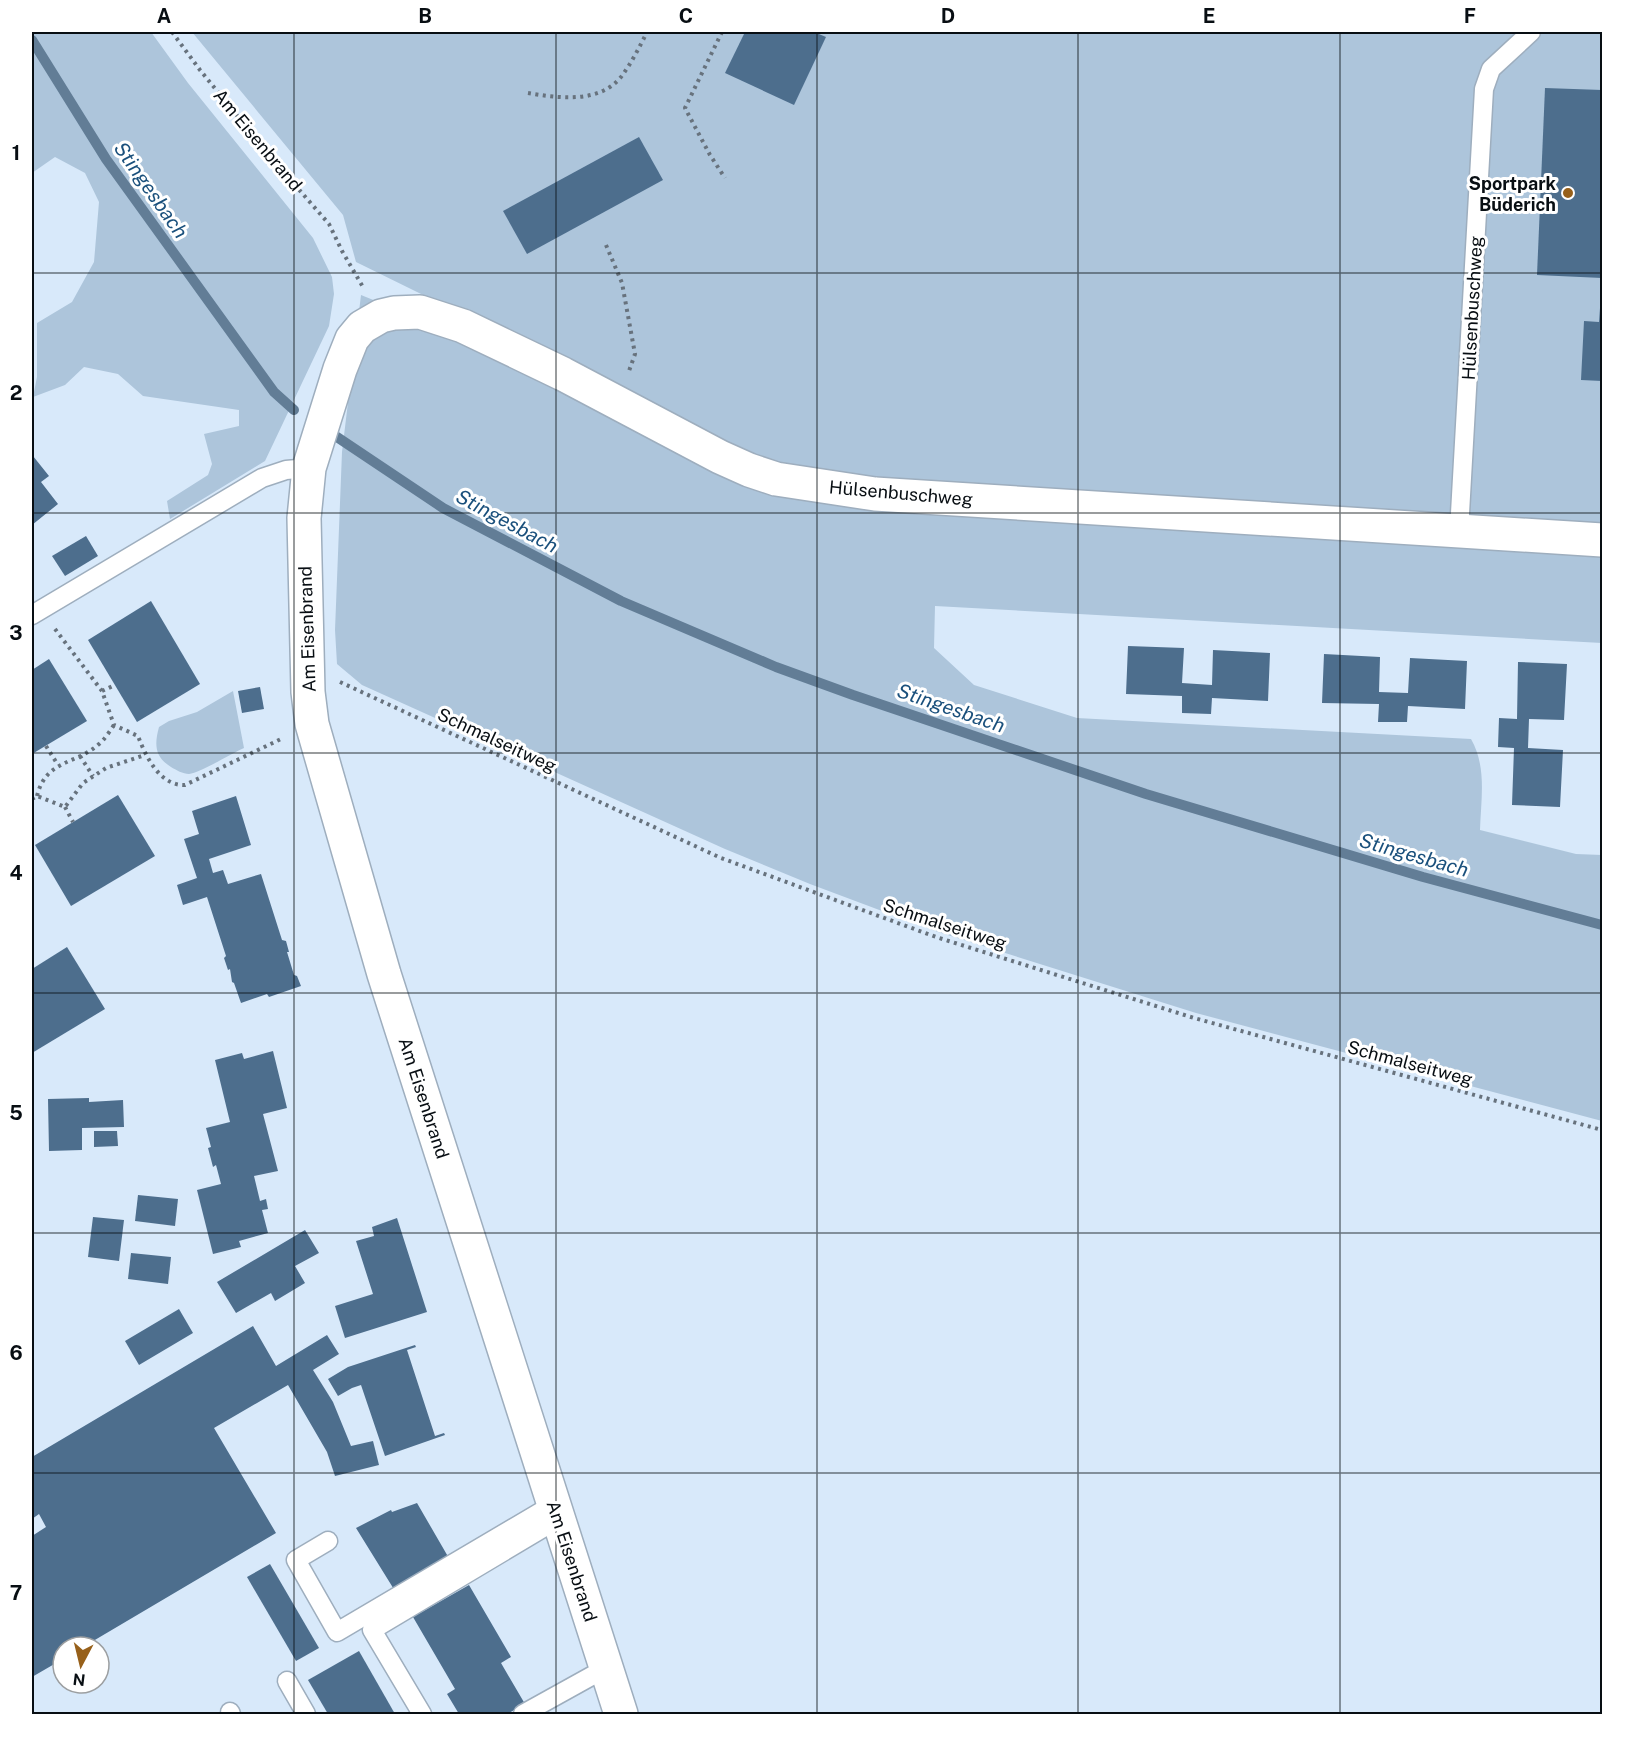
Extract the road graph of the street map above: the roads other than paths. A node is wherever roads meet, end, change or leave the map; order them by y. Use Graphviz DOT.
graph roads {
  1 [pos="1531,32"];
  2 [pos="381,316"];
  3 [pos="309,468"];
  4 [pos="1459,531"];
  5 [pos="1602,540"];
  6 [pos="38,611"];
  7 [pos="556,1511"];
  8 [pos="328,1541"];
  9 [pos="606,1668"];
  10 [pos="287,1680"];
  11 [pos="306,1714"];
  12 [pos="422,1714"];
  13 [pos="523,1714"];
  14 [pos="621,1714"];
  1 -- 4 [label="lane, Hülsenbuschweg"];
  2 -- 3 [label="street, Am Eisenbrand"];
  2 -- 4 [label="street, Hülsenbuschweg"];
  3 -- 6 [label="lane"];
  3 -- 7 [label="street, Am Eisenbrand"];
  4 -- 5 [label="street, Hülsenbuschweg"];
  7 -- 8 [label="lane"];
  7 -- 9 [label="street, Am Eisenbrand"];
  7 -- 12 [label="lane"];
  9 -- 13 [label="lane"];
  9 -- 14 [label="street, Am Eisenbrand"];
  10 -- 11 [label="lane"];
}
